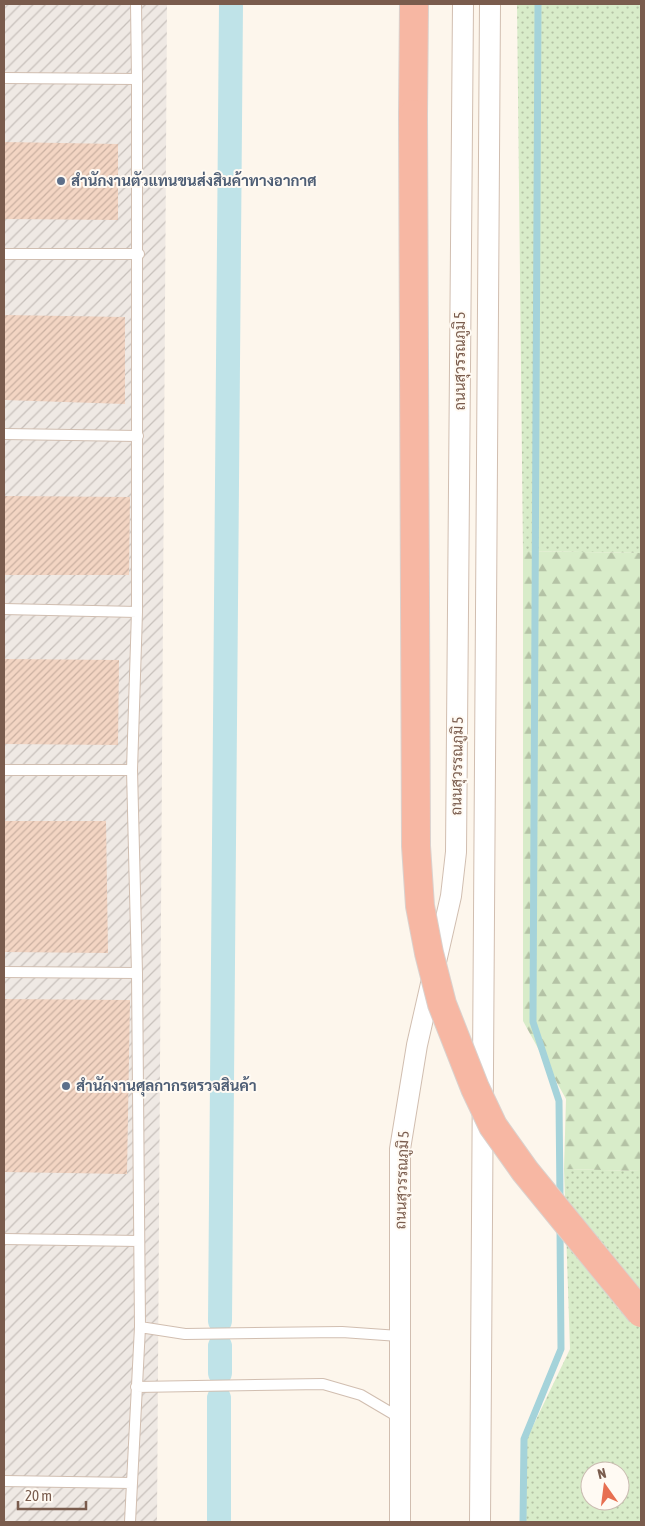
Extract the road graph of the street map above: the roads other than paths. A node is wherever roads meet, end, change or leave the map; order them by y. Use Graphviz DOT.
graph roads {
  1 [pos="136,4"];
  2 [pos="414,4"];
  3 [pos="463,4"];
  4 [pos="490,4"];
  5 [pos="4,78"];
  6 [pos="137,79"];
  7 [pos="4,254"];
  8 [pos="139,254"];
  9 [pos="4,434"];
  10 [pos="138,436"];
  11 [pos="4,609"];
  12 [pos="137,612"];
  13 [pos="4,770"];
  14 [pos="132,770"];
  15 [pos="4,972"];
  16 [pos="137,973"];
  17 [pos="4,1239"];
  18 [pos="139,1240"];
  19 [pos="641,1313"];
  20 [pos="140,1327"];
  21 [pos="399,1336"];
  22 [pos="136,1387"];
  23 [pos="400,1418"];
  24 [pos="4,1481"];
  25 [pos="132,1483"];
  26 [pos="130,1522"];
  27 [pos="400,1522"];
  28 [pos="480,1522"];
  1 -- 6 [label="lane"];
  2 -- 19 [label="highway, bridge"];
  3 -- 21 [label="street, ถนนสุวรรณภูมิ 5"];
  4 -- 28 [label="street, ถนนสุวรรณภูมิ 5"];
  5 -- 6 [label="lane"];
  6 -- 8 [label="lane"];
  7 -- 8 [label="lane"];
  8 -- 10 [label="lane"];
  9 -- 10 [label="lane"];
  10 -- 12 [label="lane"];
  11 -- 12 [label="lane"];
  12 -- 14 [label="lane"];
  13 -- 14 [label="lane"];
  14 -- 16 [label="lane"];
  15 -- 16 [label="lane"];
  16 -- 18 [label="lane"];
  17 -- 18 [label="lane"];
  18 -- 20 [label="lane"];
  20 -- 21 [label="lane"];
  20 -- 22 [label="lane"];
  21 -- 23 [label="street, ถนนสุวรรณภูมิ 5"];
  22 -- 23 [label="lane"];
  22 -- 25 [label="lane"];
  23 -- 27 [label="street, ถนนสุวรรณภูมิ 5"];
  24 -- 25 [label="lane"];
  25 -- 26 [label="lane"];
}
